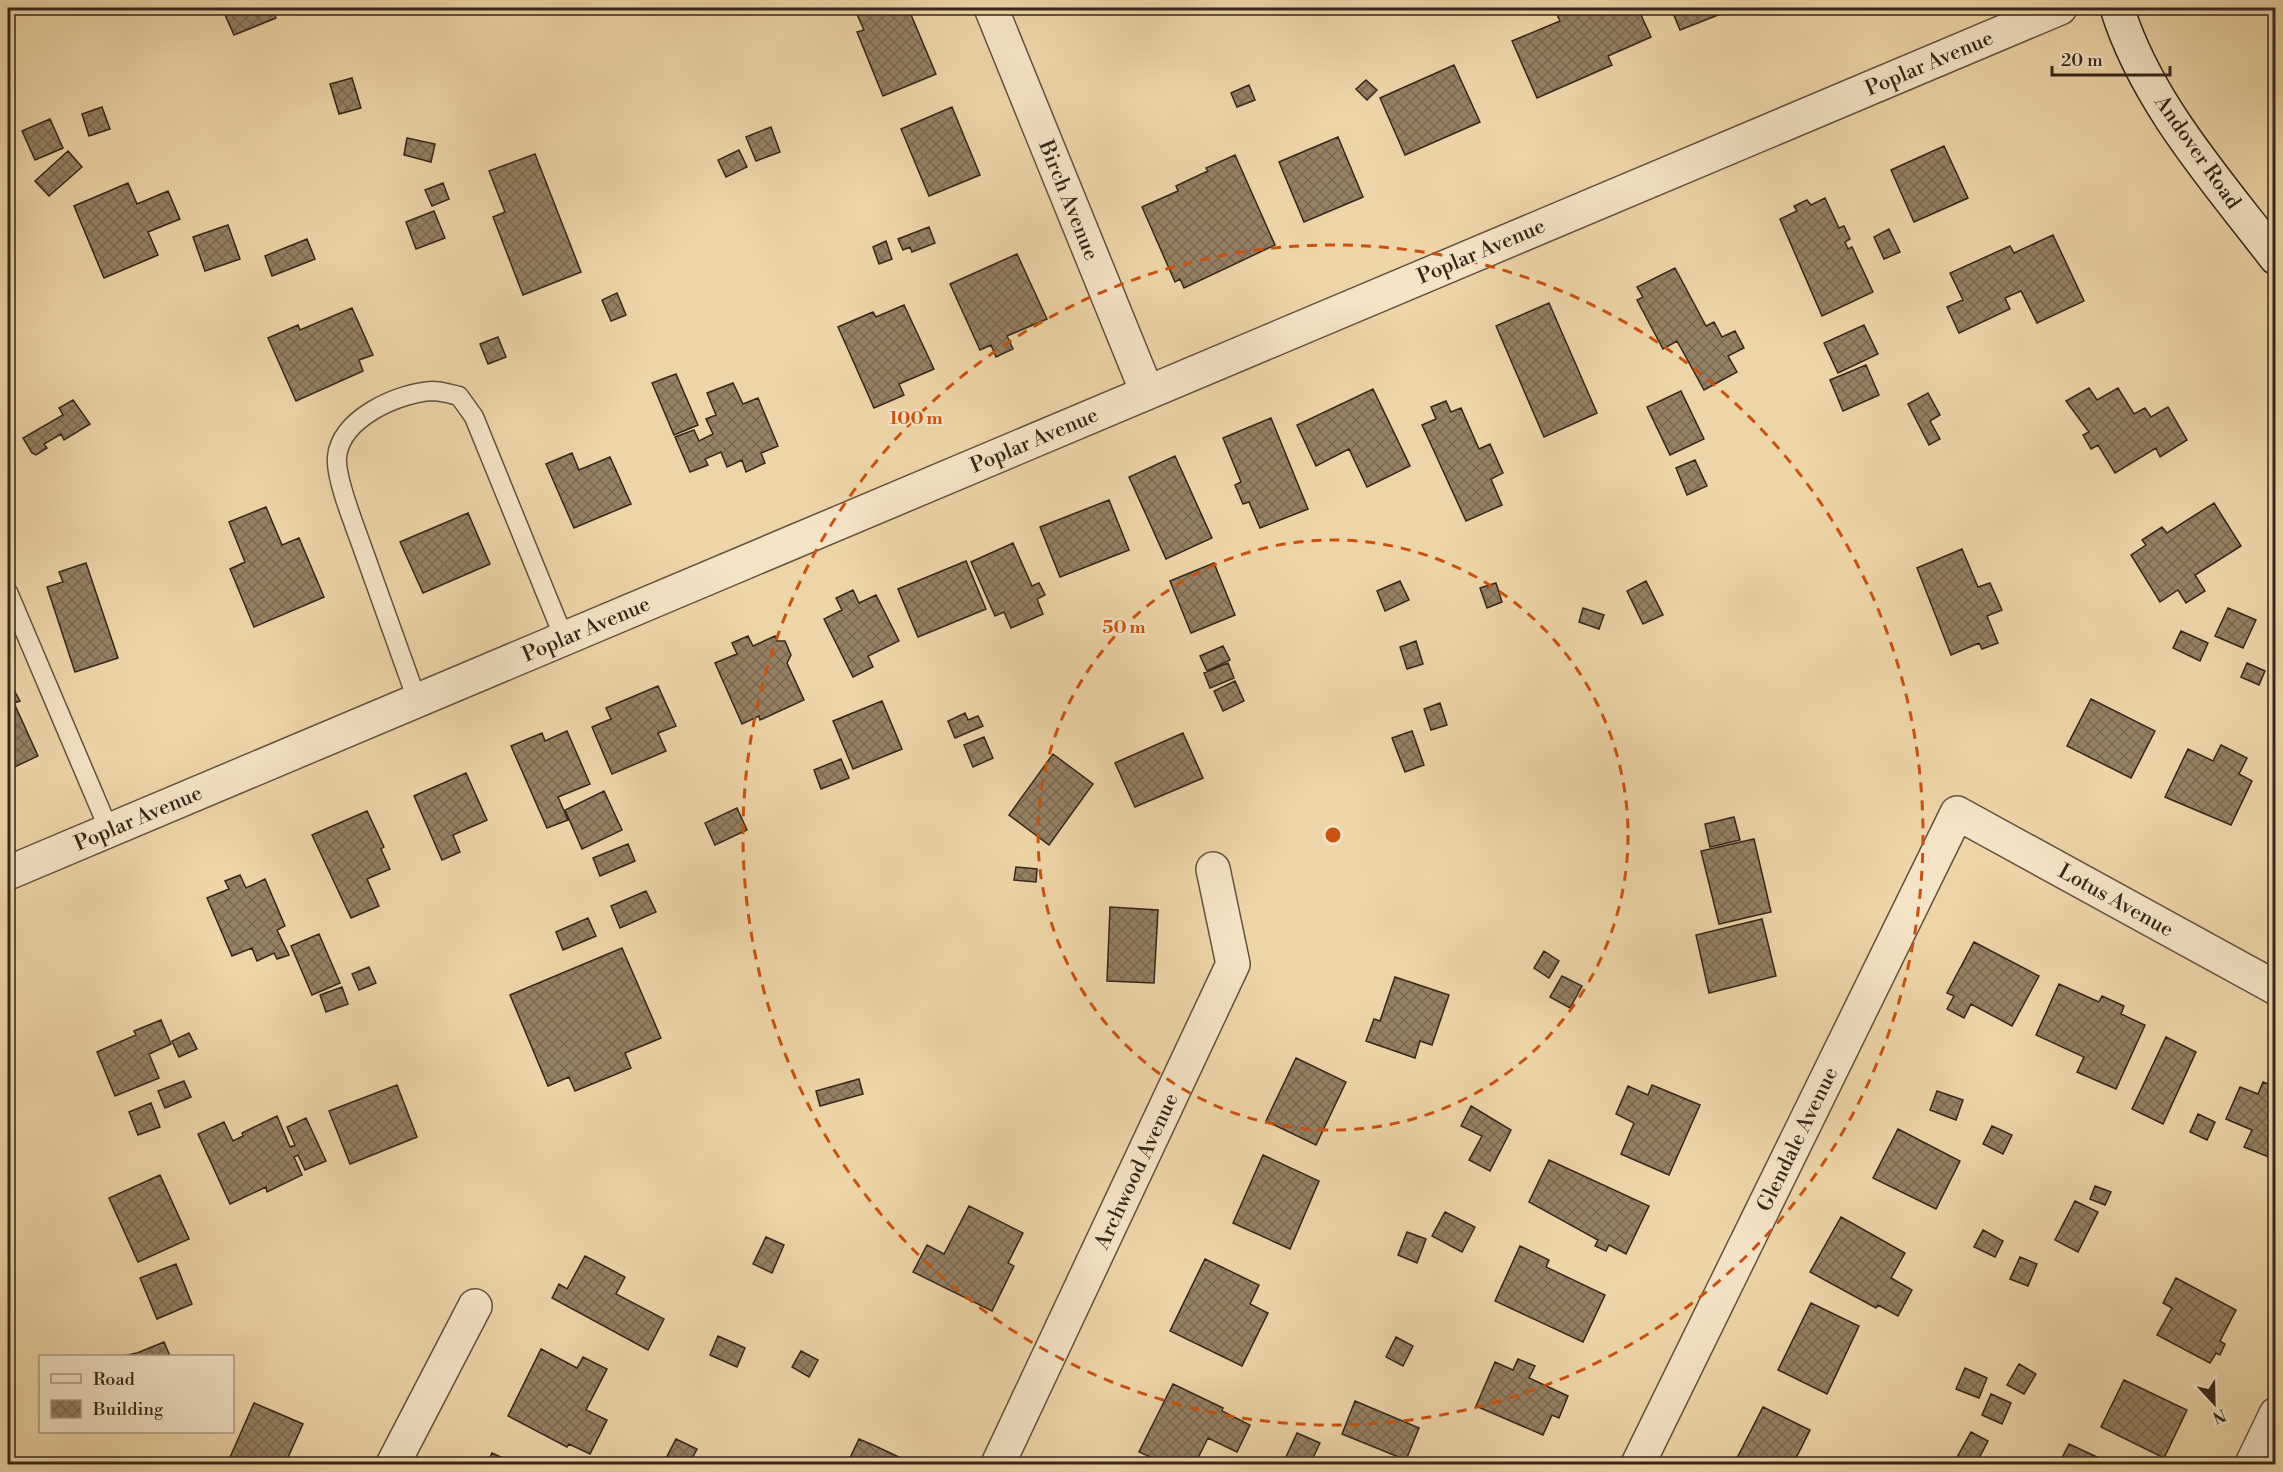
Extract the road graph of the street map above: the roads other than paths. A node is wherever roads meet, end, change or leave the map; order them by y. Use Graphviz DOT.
graph roads {
  1 [pos="991,8"];
  2 [pos="2060,8"];
  3 [pos="2117,8"];
  4 [pos="2276,258"];
  5 [pos="1147,392"];
  6 [pos="8,592"];
  7 [pos="564,639"];
  8 [pos="417,700"];
  9 [pos="1957,813"];
  10 [pos="109,830"];
  11 [pos="1213,869"];
  12 [pos="8,873"];
  13 [pos="2276,988"];
  14 [pos="475,1306"];
  15 [pos="2276,1414"];
  16 [pos="393,1464"];
  17 [pos="998,1464"];
  18 [pos="1638,1464"];
  19 [pos="2252,1464"];
  1 -- 5 [label="street, Birch Avenue"];
  2 -- 5 [label="street, Poplar Avenue"];
  3 -- 4 [label="street, Andover Road"];
  5 -- 7 [label="street, Poplar Avenue"];
  6 -- 10 [label="lane"];
  7 -- 8 [label="street, Poplar Avenue"];
  7 -- 8 [label="lane"];
  8 -- 10 [label="street, Poplar Avenue"];
  9 -- 13 [label="street, Lotus Avenue"];
  9 -- 18 [label="street, Glendale Avenue"];
  10 -- 12 [label="street, Poplar Avenue"];
  11 -- 17 [label="street, Archwood Avenue"];
  14 -- 16 [label="street"];
  15 -- 19 [label="street"];
}
